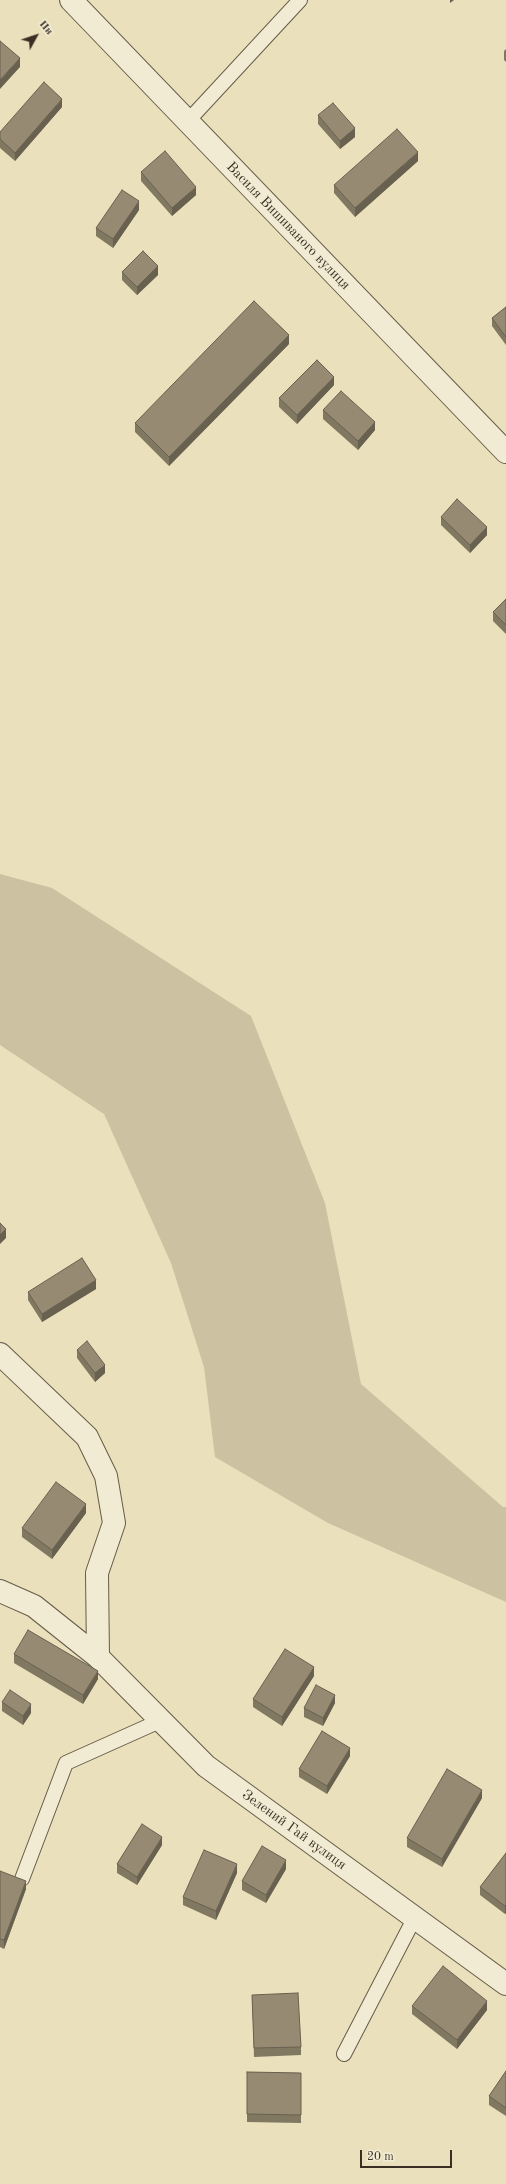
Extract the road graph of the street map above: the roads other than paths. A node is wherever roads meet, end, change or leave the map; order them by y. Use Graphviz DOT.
graph roads {
  1 [pos="71,0"];
  2 [pos="300,0"];
  3 [pos="187,122"];
  4 [pos="506,452"];
  5 [pos="0,1354"];
  6 [pos="0,1591"];
  7 [pos="98,1657"];
  8 [pos="162,1720"];
  9 [pos="22,1879"];
  10 [pos="415,1917"];
  11 [pos="506,1984"];
  12 [pos="344,2054"];
  1 -- 3 [label="street, Василя Вишиваного вулиця"];
  2 -- 3 [label="lane"];
  3 -- 4 [label="street, Василя Вишиваного вулиця"];
  5 -- 7 [label="street"];
  6 -- 7 [label="street, Зелений Гай вулиця"];
  7 -- 8 [label="street, Зелений Гай вулиця"];
  8 -- 9 [label="lane"];
  8 -- 10 [label="street, Зелений Гай вулиця"];
  10 -- 11 [label="street, Зелений Гай вулиця"];
  10 -- 12 [label="lane"];
}
